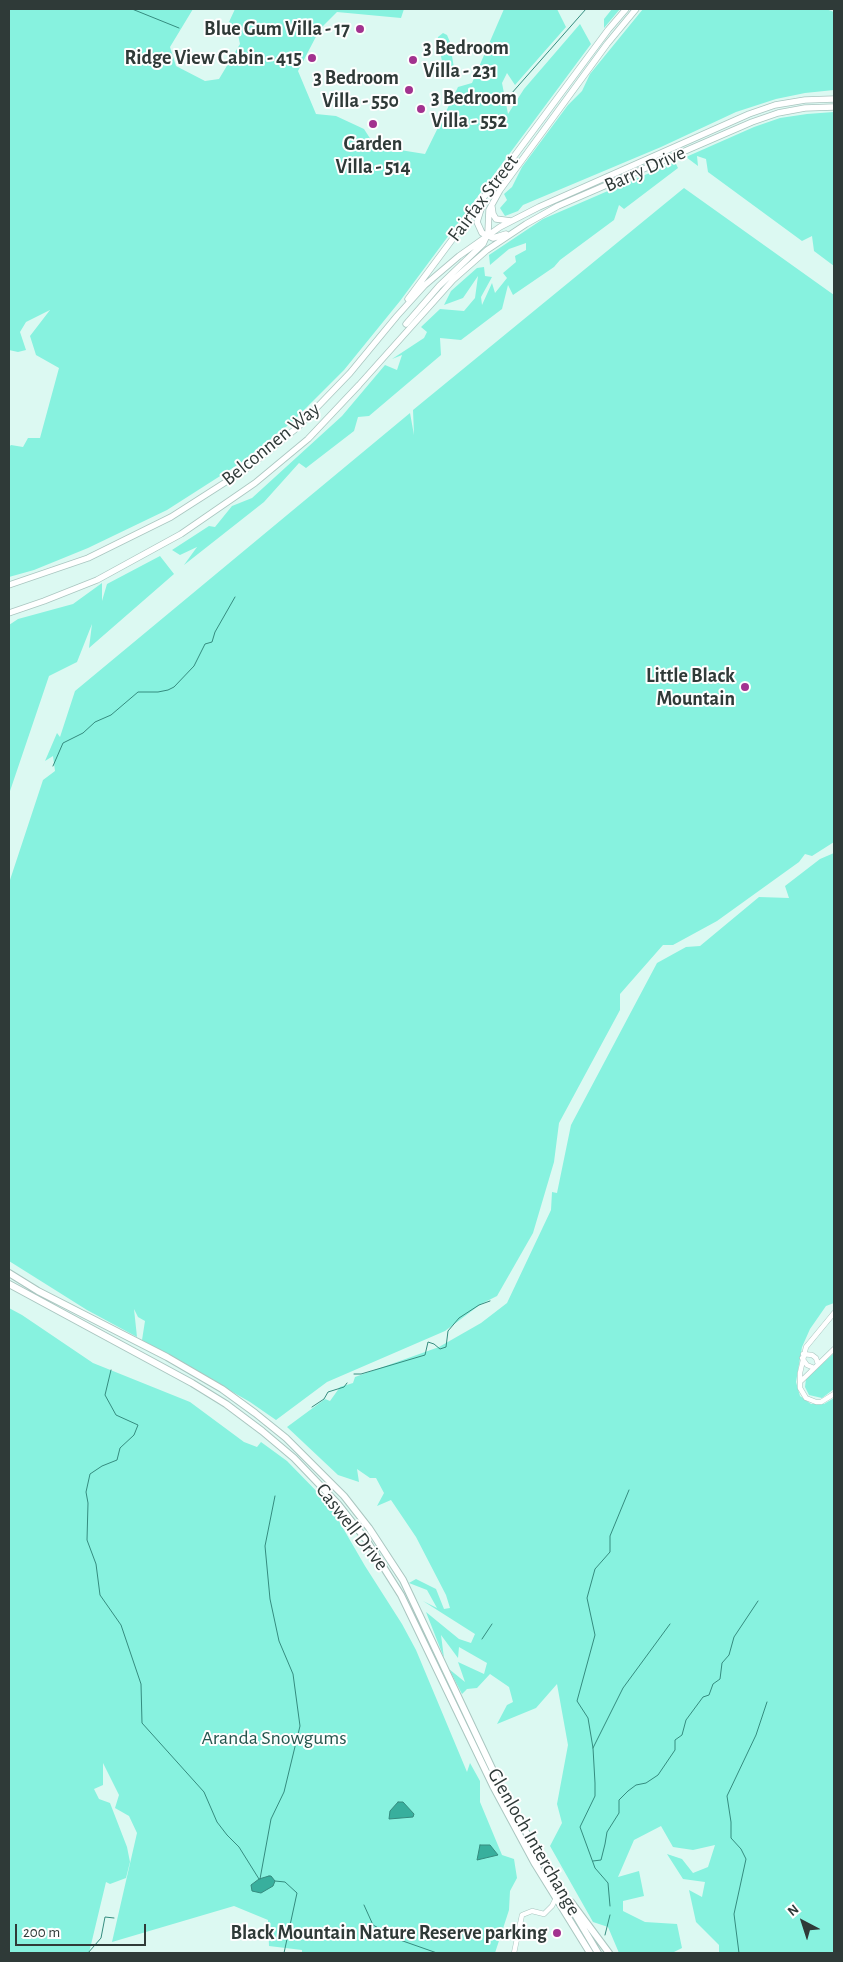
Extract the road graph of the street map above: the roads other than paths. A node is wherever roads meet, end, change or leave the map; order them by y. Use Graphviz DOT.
graph roads {
  1 [pos="626,9"];
  2 [pos="636,9"];
  3 [pos="834,99"];
  4 [pos="834,107"];
  5 [pos="489,190"];
  6 [pos="492,203"];
  7 [pos="513,220"];
  8 [pos="526,224"];
  9 [pos="487,236"];
  10 [pos="469,265"];
  11 [pos="396,316"];
  12 [pos="378,362"];
  13 [pos="9,584"];
  14 [pos="9,613"];
  15 [pos="9,1271"];
  16 [pos="9,1284"];
  17 [pos="834,1313"];
  18 [pos="834,1349"];
  19 [pos="803,1356"];
  20 [pos="816,1366"];
  21 [pos="800,1383"];
  22 [pos="834,1394"];
  23 [pos="473,1729"];
  24 [pos="534,1847"];
  25 [pos="556,1898"];
  26 [pos="514,1953"];
  27 [pos="590,1953"];
  28 [pos="598,1953"];
  29 [pos="609,1953"];
  1 -- 5 [label="main road, Fairfax Street"];
  2 -- 6 [label="main road, Fairfax Street"];
  3 -- 7 [label="main road, Barry Drive"];
  4 -- 8 [label="main road, Barry Drive"];
  5 -- 9 [label="main road"];
  5 -- 11 [label="main road, Fairfax Street"];
  6 -- 7 [label="main road"];
  6 -- 9 [label="main road, Fairfax Street"];
  7 -- 9 [label="main road, Barry Drive"];
  8 -- 9 [label="main road"];
  8 -- 10 [label="main road, Barry Drive"];
  9 -- 11 [label="main road, Belconnen Way"];
  9 -- 12 [label="main road"];
  10 -- 12 [label="main road, Belconnen Way"];
  11 -- 13 [label="main road, Belconnen Way"];
  12 -- 14 [label="main road, Belconnen Way"];
  15 -- 23 [label="highway, Caswell Drive"];
  16 -- 25 [label="highway, Caswell Drive"];
  17 -- 19 [label="street"];
  18 -- 20 [label="street"];
  19 -- 20 [label="street"];
  19 -- 20 [label="street"];
  19 -- 21 [label="street"];
  20 -- 21 [label="street"];
  21 -- 22 [label="street"];
  23 -- 24 [label="highway, Glenloch Interchange"];
  24 -- 28 [label="highway, Glenloch Interchange"];
  24 -- 29 [label="highway"];
  25 -- 26 [label="street"];
  25 -- 27 [label="highway, Glenloch Interchange"];
}
